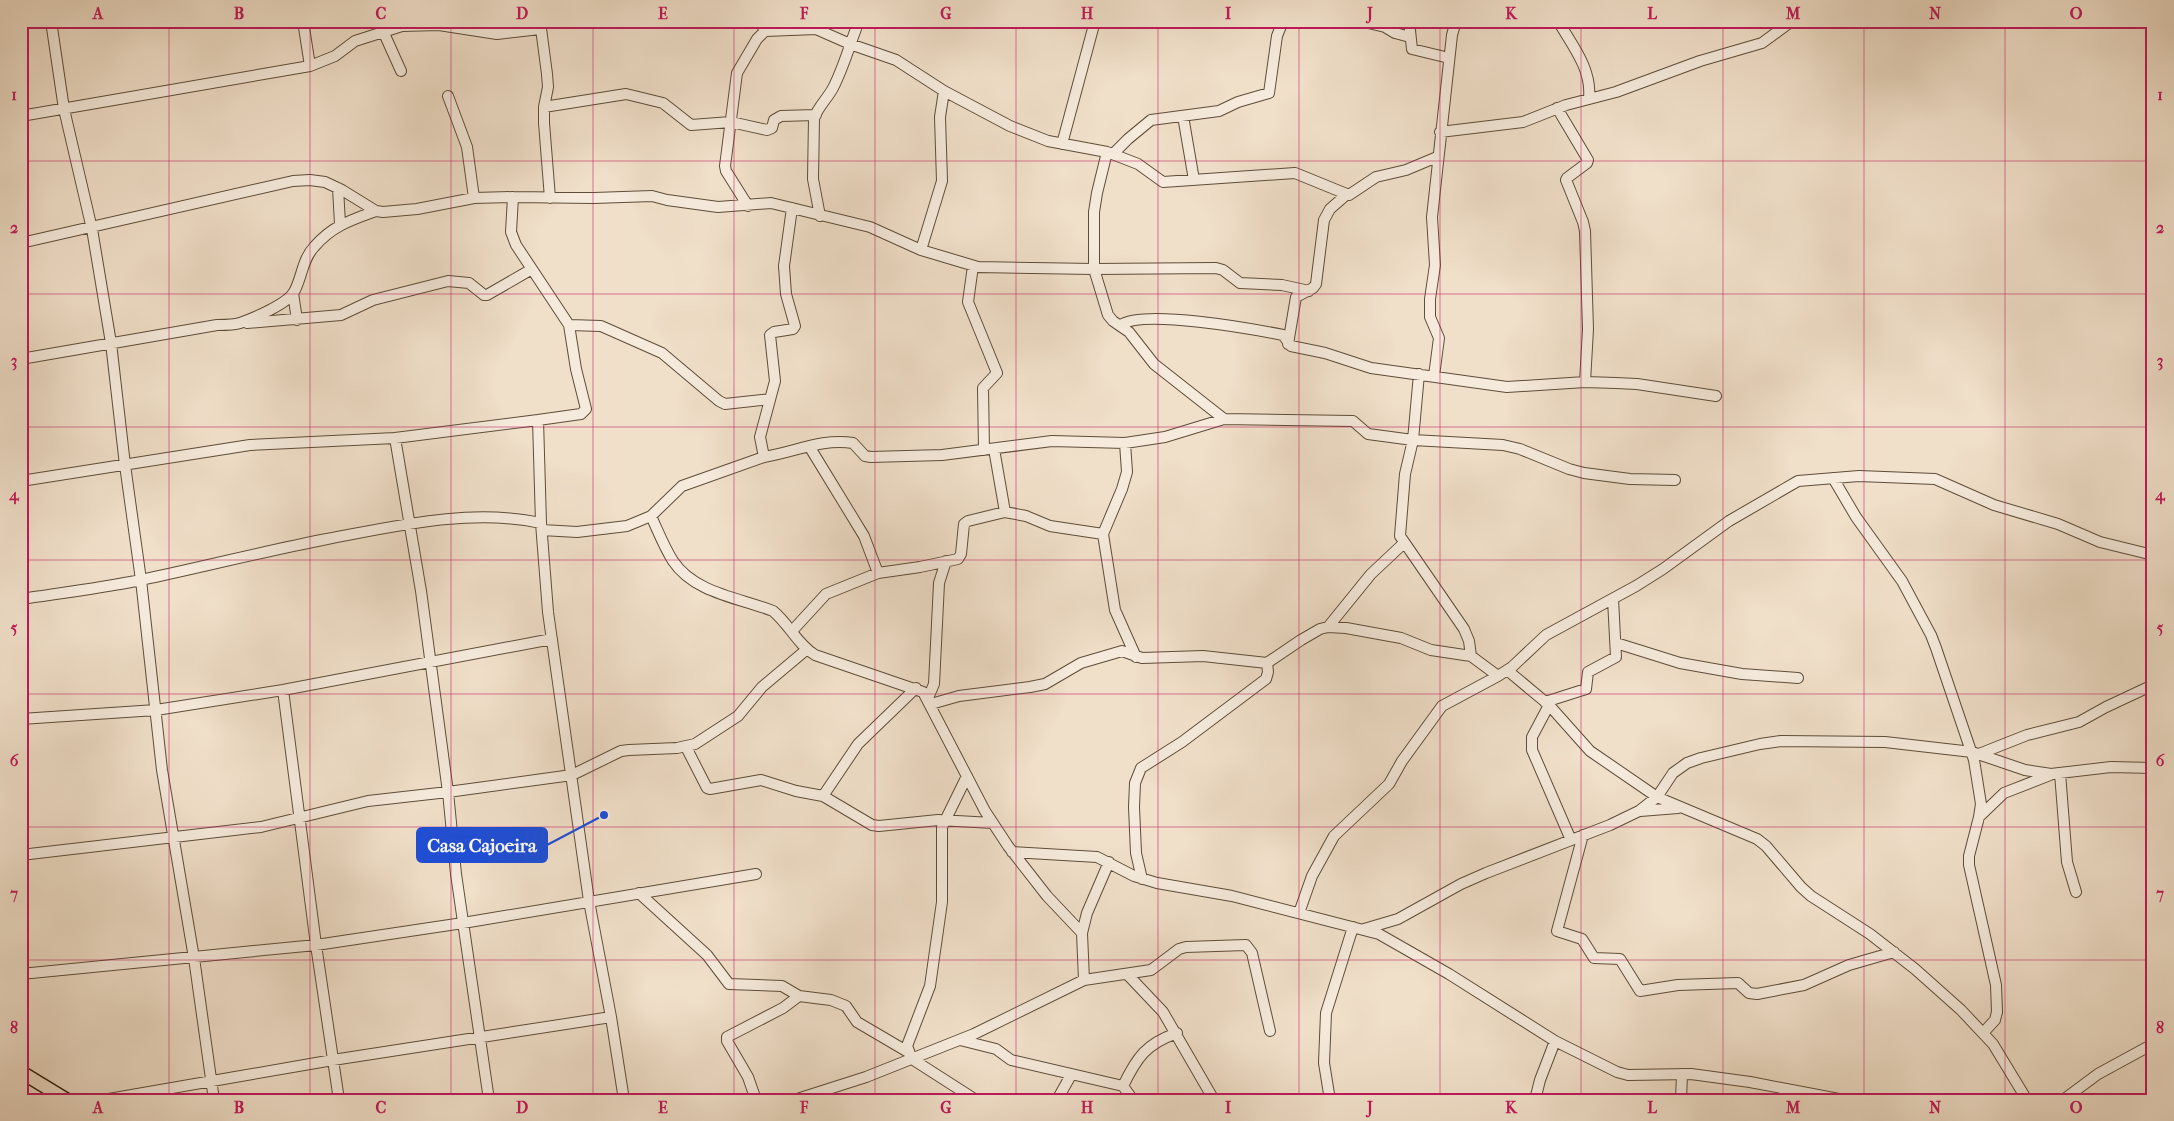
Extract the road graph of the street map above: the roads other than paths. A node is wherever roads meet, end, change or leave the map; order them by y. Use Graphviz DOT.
graph roads {
  1 [pos="51,21"];
  2 [pos="302,21"];
  3 [pos="760,21"];
  4 [pos="860,21"];
  5 [pos="1095,21"];
  6 [pos="1283,21"];
  7 [pos="1360,21"];
  8 [pos="1408,21"];
  9 [pos="1456,21"];
  10 [pos="1558,21"];
  11 [pos="1792,21"];
  12 [pos="540,25"];
  13 [pos="815,25"];
  14 [pos="1385,27"];
  15 [pos="384,31"];
  16 [pos="765,31"];
  17 [pos="1410,37"];
  18 [pos="850,44"];
  19 [pos="1449,58"];
  20 [pos="310,66"];
  21 [pos="401,71"];
  22 [pos="944,91"];
  23 [pos="448,96"];
  24 [pos="1589,98"];
  25 [pos="544,107"];
  26 [pos="1557,108"];
  27 [pos="64,110"];
  28 [pos="816,115"];
  29 [pos="21,116"];
  30 [pos="1183,116"];
  31 [pos="730,122"];
  32 [pos="1440,132"];
  33 [pos="1062,144"];
  34 [pos="1110,153"];
  35 [pos="1437,157"];
  36 [pos="1194,180"];
  37 [pos="338,188"];
  38 [pos="1346,194"];
  39 [pos="513,197"];
  40 [pos="474,198"];
  41 [pos="550,198"];
  42 [pos="748,206"];
  43 [pos="792,208"];
  44 [pos="376,211"];
  45 [pos="820,216"];
  46 [pos="340,224"];
  47 [pos="92,229"];
  48 [pos="21,243"];
  49 [pos="921,250"];
  50 [pos="973,266"];
  51 [pos="532,269"];
  52 [pos="1094,269"];
  53 [pos="1309,290"];
  54 [pos="293,293"];
  55 [pos="297,320"];
  56 [pos="239,324"];
  57 [pos="569,325"];
  58 [pos="1121,325"];
  59 [pos="112,343"];
  60 [pos="1288,344"];
  61 [pos="21,359"];
  62 [pos="1419,374"];
  63 [pos="1434,376"];
  64 [pos="1585,382"];
  65 [pos="1716,396"];
  66 [pos="770,400"];
  67 [pos="1210,410"];
  68 [pos="1224,419"];
  69 [pos="538,420"];
  70 [pos="1211,423"];
  71 [pos="395,438"];
  72 [pos="1412,440"];
  73 [pos="1125,444"];
  74 [pos="809,446"];
  75 [pos="989,449"];
  76 [pos="764,456"];
  77 [pos="125,465"];
  78 [pos="1833,478"];
  79 [pos="1675,480"];
  80 [pos="21,481"];
  81 [pos="1005,512"];
  82 [pos="651,516"];
  83 [pos="409,524"];
  84 [pos="542,526"];
  85 [pos="1103,534"];
  86 [pos="1404,543"];
  87 [pos="2153,555"];
  88 [pos="946,561"];
  89 [pos="878,573"];
  90 [pos="141,580"];
  91 [pos="21,599"];
  92 [pos="1613,599"];
  93 [pos="1328,627"];
  94 [pos="792,631"];
  95 [pos="552,639"];
  96 [pos="1616,643"];
  97 [pos="806,650"];
  98 [pos="1471,656"];
  99 [pos="1136,657"];
  100 [pos="430,662"];
  101 [pos="1267,663"];
  102 [pos="1503,673"];
  103 [pos="1798,678"];
  104 [pos="2153,685"];
  105 [pos="916,688"];
  106 [pos="283,690"];
  107 [pos="930,701"];
  108 [pos="1547,704"];
  109 [pos="156,710"];
  110 [pos="21,719"];
  111 [pos="686,747"];
  112 [pos="1976,753"];
  113 [pos="2153,768"];
  114 [pos="2055,774"];
  115 [pos="572,775"];
  116 [pos="967,776"];
  117 [pos="448,792"];
  118 [pos="823,796"];
  119 [pos="1657,797"];
  120 [pos="1681,808"];
  121 [pos="1639,811"];
  122 [pos="1980,817"];
  123 [pos="299,819"];
  124 [pos="945,820"];
  125 [pos="993,823"];
  126 [pos="1583,836"];
  127 [pos="172,838"];
  128 [pos="1570,840"];
  129 [pos="1012,852"];
  130 [pos="21,855"];
  131 [pos="1109,862"];
  132 [pos="756,874"];
  133 [pos="1142,879"];
  134 [pos="639,892"];
  135 [pos="2076,892"];
  136 [pos="590,900"];
  137 [pos="1299,913"];
  138 [pos="463,923"];
  139 [pos="1358,928"];
  140 [pos="1082,933"];
  141 [pos="316,945"];
  142 [pos="1894,952"];
  143 [pos="194,958"];
  144 [pos="21,974"];
  145 [pos="1127,974"];
  146 [pos="1084,980"];
  147 [pos="799,996"];
  148 [pos="612,1017"];
  149 [pos="1270,1032"];
  150 [pos="1177,1033"];
  151 [pos="1983,1033"];
  152 [pos="481,1038"];
  153 [pos="960,1040"];
  154 [pos="1555,1041"];
  155 [pos="2153,1044"];
  156 [pos="910,1055"];
  157 [pos="332,1060"];
  158 [pos="21,1072"];
  159 [pos="1682,1074"];
  160 [pos="1071,1075"];
  161 [pos="211,1081"];
  162 [pos="1123,1086"];
  163 [pos="67,1100"];
  164 [pos="103,1100"];
  165 [pos="214,1100"];
  166 [pos="339,1100"];
  167 [pos="489,1100"];
  168 [pos="624,1100"];
  169 [pos="756,1100"];
  170 [pos="794,1100"];
  171 [pos="976,1100"];
  172 [pos="1057,1100"];
  173 [pos="1134,1100"];
  174 [pos="1214,1100"];
  175 [pos="1330,1100"];
  176 [pos="1535,1100"];
  177 [pos="1681,1100"];
  178 [pos="1844,1100"];
  179 [pos="2027,1100"];
  180 [pos="2063,1100"];
  1 -- 27 [label="street"];
  2 -- 20 [label="street"];
  3 -- 16 [label="street"];
  4 -- 18 [label="street"];
  5 -- 33 [label="street"];
  6 -- 30 [label="street"];
  7 -- 14 [label="street"];
  8 -- 14 [label="street"];
  8 -- 17 [label="street"];
  9 -- 19 [label="street"];
  10 -- 24 [label="street"];
  11 -- 24 [label="street"];
  12 -- 15 [label="street"];
  12 -- 25 [label="street"];
  13 -- 16 [label="street"];
  13 -- 18 [label="street"];
  14 -- 17 [label="street"];
  15 -- 20 [label="street"];
  15 -- 21 [label="street"];
  16 -- 31 [label="street"];
  17 -- 19 [label="street"];
  18 -- 22 [label="street"];
  18 -- 28 [label="street"];
  19 -- 32 [label="street"];
  20 -- 27 [label="street"];
  22 -- 33 [label="street"];
  22 -- 49 [label="street"];
  23 -- 40 [label="street"];
  24 -- 26 [label="street"];
  25 -- 31 [label="street"];
  25 -- 41 [label="street"];
  26 -- 32 [label="street"];
  26 -- 64 [label="street"];
  27 -- 29 [label="street"];
  27 -- 47 [label="street"];
  28 -- 31 [label="street"];
  28 -- 45 [label="street"];
  30 -- 34 [label="street"];
  30 -- 36 [label="street"];
  31 -- 42 [label="street"];
  32 -- 35 [label="street"];
  33 -- 34 [label="street"];
  34 -- 36 [label="street"];
  34 -- 52 [label="street"];
  35 -- 38 [label="street"];
  35 -- 63 [label="street"];
  36 -- 38 [label="street"];
  37 -- 44 [label="street"];
  37 -- 46 [label="street"];
  37 -- 47 [label="street"];
  38 -- 53 [label="street"];
  39 -- 40 [label="street"];
  39 -- 41 [label="street"];
  39 -- 51 [label="street"];
  40 -- 44 [label="street"];
  41 -- 42 [label="street"];
  42 -- 43 [label="street"];
  43 -- 45 [label="street"];
  43 -- 66 [label="street"];
  44 -- 46 [label="street"];
  45 -- 49 [label="street"];
  46 -- 54 [label="street"];
  47 -- 48 [label="street"];
  47 -- 59 [label="street"];
  49 -- 50 [label="street"];
  50 -- 52 [label="street"];
  50 -- 75 [label="street"];
  51 -- 55 [label="street"];
  51 -- 57 [label="street"];
  52 -- 53 [label="street"];
  52 -- 58 [label="street"];
  53 -- 60 [label="street"];
  54 -- 55 [label="street"];
  54 -- 56 [label="street"];
  55 -- 56 [label="street"];
  56 -- 59 [label="street"];
  57 -- 66 [label="street"];
  57 -- 69 [label="street"];
  58 -- 60 [label="street"];
  58 -- 67 [label="street"];
  59 -- 61 [label="street"];
  59 -- 77 [label="street"];
  60 -- 62 [label="street"];
  62 -- 63 [label="street"];
  62 -- 72 [label="street"];
  63 -- 64 [label="street"];
  64 -- 65 [label="street"];
  66 -- 76 [label="street"];
  67 -- 68 [label="street"];
  67 -- 70 [label="street"];
  68 -- 70 [label="street"];
  68 -- 72 [label="street"];
  69 -- 71 [label="street"];
  69 -- 84 [label="street"];
  70 -- 73 [label="street"];
  71 -- 77 [label="street"];
  71 -- 83 [label="street"];
  72 -- 79 [label="street"];
  72 -- 86 [label="street"];
  73 -- 75 [label="street"];
  73 -- 85 [label="street"];
  74 -- 75 [label="street"];
  74 -- 76 [label="street"];
  74 -- 89 [label="street"];
  75 -- 81 [label="street"];
  76 -- 82 [label="street"];
  77 -- 80 [label="street"];
  77 -- 90 [label="street"];
  78 -- 87 [label="street"];
  78 -- 92 [label="street"];
  78 -- 112 [label="street"];
  81 -- 85 [label="street"];
  81 -- 88 [label="street"];
  82 -- 84 [label="street"];
  82 -- 94 [label="street"];
  83 -- 84 [label="street"];
  83 -- 90 [label="street"];
  83 -- 100 [label="street"];
  84 -- 95 [label="street"];
  85 -- 99 [label="street"];
  86 -- 93 [label="street"];
  86 -- 98 [label="street"];
  88 -- 89 [label="street"];
  88 -- 107 [label="street"];
  89 -- 94 [label="street"];
  90 -- 91 [label="street"];
  90 -- 109 [label="street"];
  92 -- 96 [label="street"];
  92 -- 102 [label="street"];
  93 -- 98 [label="street"];
  93 -- 101 [label="street"];
  94 -- 97 [label="street"];
  95 -- 100 [label="street"];
  95 -- 115 [label="street"];
  96 -- 103 [label="street"];
  96 -- 108 [label="street"];
  97 -- 105 [label="street"];
  97 -- 111 [label="street"];
  98 -- 102 [label="street"];
  99 -- 101 [label="street"];
  99 -- 107 [label="street"];
  100 -- 106 [label="street"];
  100 -- 117 [label="street"];
  101 -- 133 [label="street"];
  102 -- 108 [label="street"];
  102 -- 137 [label="street"];
  104 -- 112 [label="street"];
  105 -- 107 [label="street"];
  105 -- 118 [label="street"];
  106 -- 109 [label="street"];
  106 -- 123 [label="street"];
  107 -- 116 [label="street"];
  108 -- 119 [label="street"];
  108 -- 128 [label="street"];
  109 -- 110 [label="street"];
  109 -- 127 [label="street"];
  111 -- 115 [label="street"];
  111 -- 118 [label="street"];
  112 -- 114 [label="street"];
  112 -- 119 [label="street"];
  112 -- 122 [label="street"];
  113 -- 114 [label="street"];
  114 -- 122 [label="street"];
  114 -- 135 [label="street"];
  115 -- 117 [label="street"];
  115 -- 136 [label="street"];
  116 -- 124 [label="street"];
  116 -- 125 [label="street"];
  117 -- 123 [label="street"];
  117 -- 138 [label="street"];
  118 -- 124 [label="street"];
  119 -- 120 [label="street"];
  119 -- 121 [label="street"];
  120 -- 121 [label="street"];
  120 -- 142 [label="street"];
  121 -- 126 [label="street"];
  122 -- 151 [label="street"];
  123 -- 127 [label="street"];
  123 -- 141 [label="street"];
  124 -- 125 [label="street"];
  124 -- 156 [label="street"];
  125 -- 129 [label="street"];
  126 -- 128 [label="street"];
  126 -- 142 [label="street"];
  127 -- 130 [label="street"];
  127 -- 143 [label="street"];
  128 -- 139 [label="street"];
  129 -- 131 [label="street"];
  129 -- 140 [label="street"];
  131 -- 133 [label="street"];
  131 -- 140 [label="street"];
  132 -- 134 [label="street"];
  133 -- 137 [label="street"];
  134 -- 136 [label="street"];
  134 -- 147 [label="street"];
  136 -- 138 [label="street"];
  136 -- 148 [label="street"];
  137 -- 139 [label="street"];
  138 -- 141 [label="street"];
  138 -- 152 [label="street"];
  139 -- 154 [label="street"];
  139 -- 175 [label="street"];
  140 -- 146 [label="street"];
  141 -- 143 [label="street"];
  141 -- 157 [label="street"];
  142 -- 151 [label="street"];
  143 -- 144 [label="street"];
  143 -- 161 [label="street"];
  145 -- 146 [label="street"];
  145 -- 149 [label="street"];
  145 -- 150 [label="street"];
  146 -- 153 [label="street"];
  147 -- 156 [label="street"];
  147 -- 169 [label="street"];
  148 -- 152 [label="street"];
  148 -- 168 [label="street"];
  150 -- 162 [label="street"];
  150 -- 174 [label="street"];
  151 -- 179 [label="street"];
  152 -- 157 [label="street"];
  152 -- 167 [label="street"];
  153 -- 156 [label="street"];
  153 -- 160 [label="street"];
  154 -- 159 [label="street"];
  154 -- 176 [label="street"];
  155 -- 180 [label="street"];
  156 -- 170 [label="street"];
  156 -- 171 [label="street"];
  157 -- 161 [label="street"];
  157 -- 166 [label="street"];
  158 -- 163 [label="main road"];
  159 -- 177 [label="street"];
  159 -- 178 [label="street"];
  160 -- 162 [label="street"];
  160 -- 172 [label="street"];
  161 -- 164 [label="street"];
  161 -- 165 [label="street"];
  162 -- 173 [label="street"];
}
